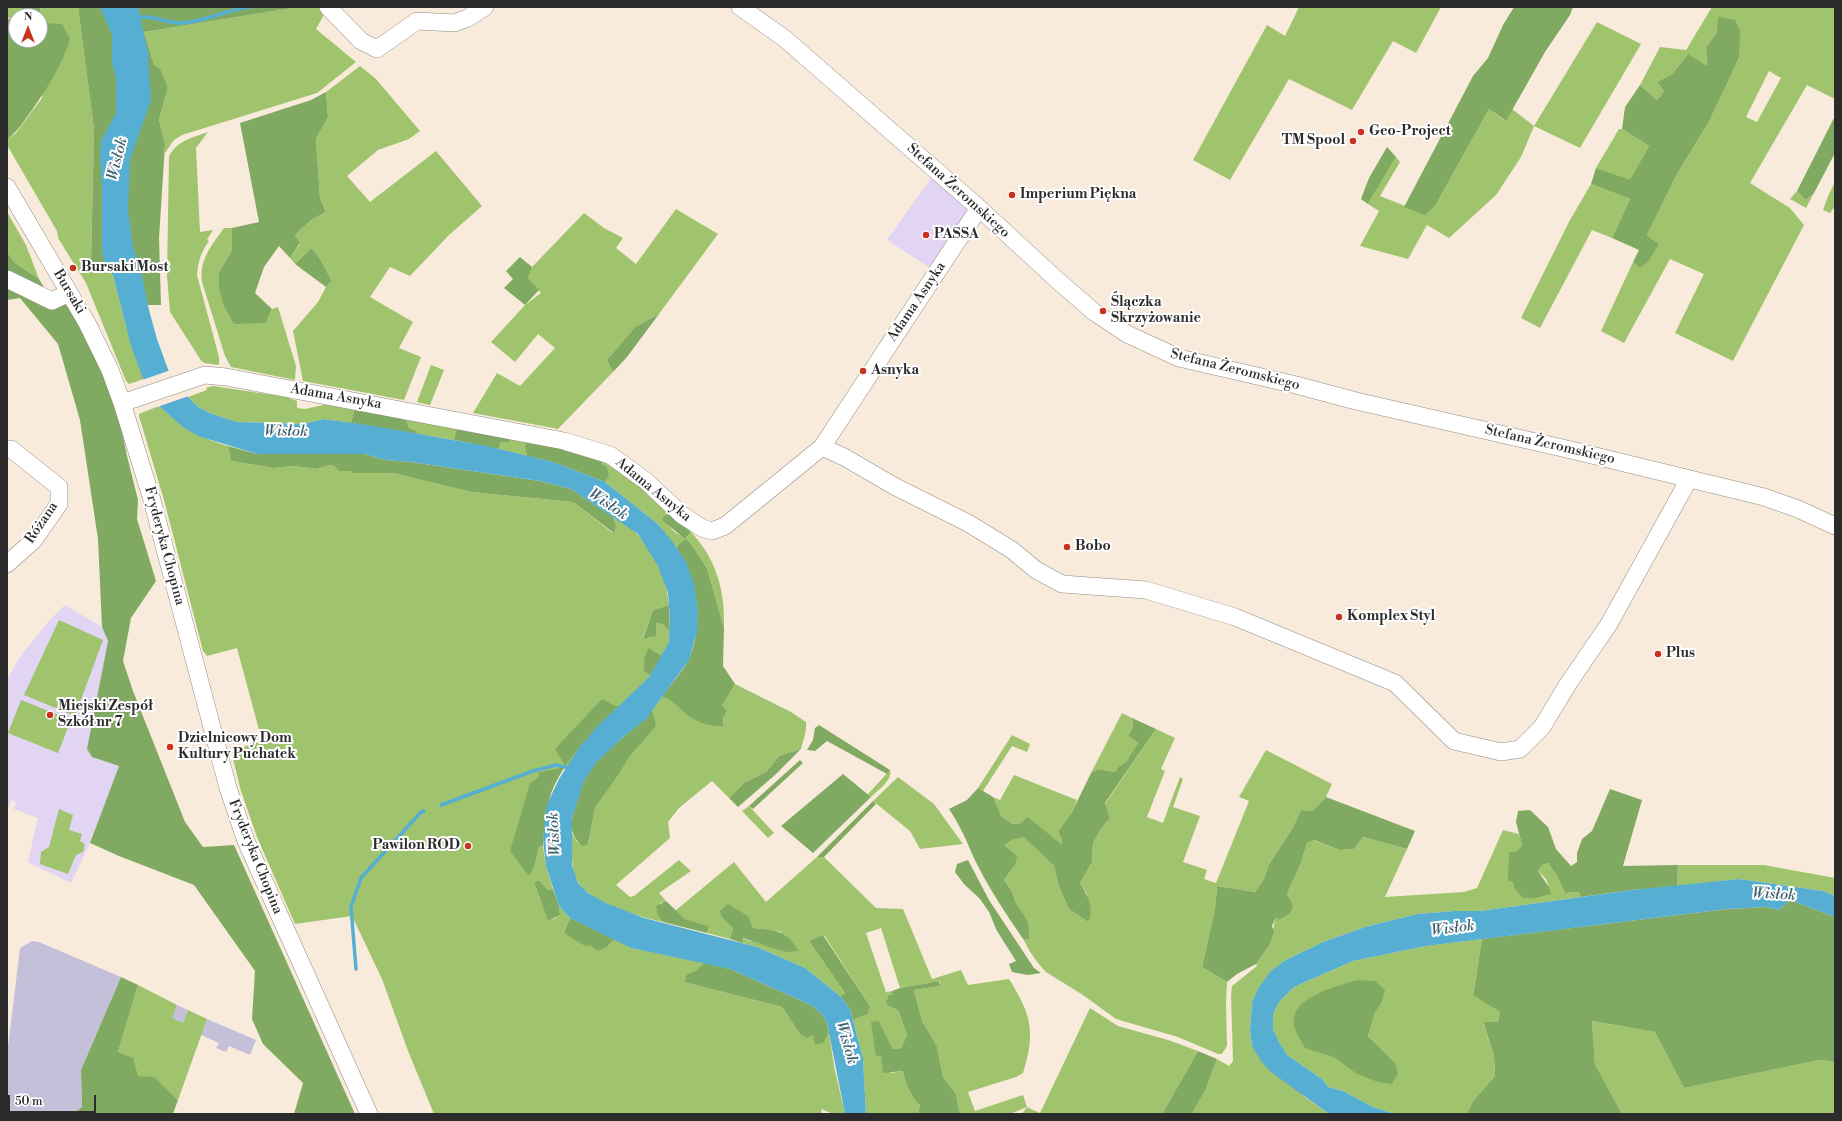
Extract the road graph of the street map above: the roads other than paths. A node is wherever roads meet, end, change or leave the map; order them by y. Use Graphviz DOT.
graph roads {
  1 [pos="328,7"];
  2 [pos="485,7"];
  3 [pos="740,7"];
  4 [pos="7,187"];
  5 [pos="979,208"];
  6 [pos="7,279"];
  7 [pos="68,293"];
  8 [pos="128,401"];
  9 [pos="822,447"];
  10 [pos="11,449"];
  11 [pos="1689,478"];
  12 [pos="1835,526"];
  13 [pos="7,564"];
  14 [pos="369,1114"];
  1 -- 2 [label="street"];
  3 -- 5 [label="street, Stefana Żeromskiego"];
  4 -- 7 [label="street, Bursaki"];
  5 -- 9 [label="street, Adama Asnyka"];
  5 -- 11 [label="street, Stefana Żeromskiego"];
  6 -- 7 [label="street"];
  7 -- 8 [label="street, Bursaki"];
  8 -- 9 [label="street, Adama Asnyka"];
  8 -- 14 [label="street, Fryderyka Chopina"];
  9 -- 11 [label="street"];
  10 -- 13 [label="street, Różana"];
  11 -- 12 [label="street, Stefana Żeromskiego"];
}
